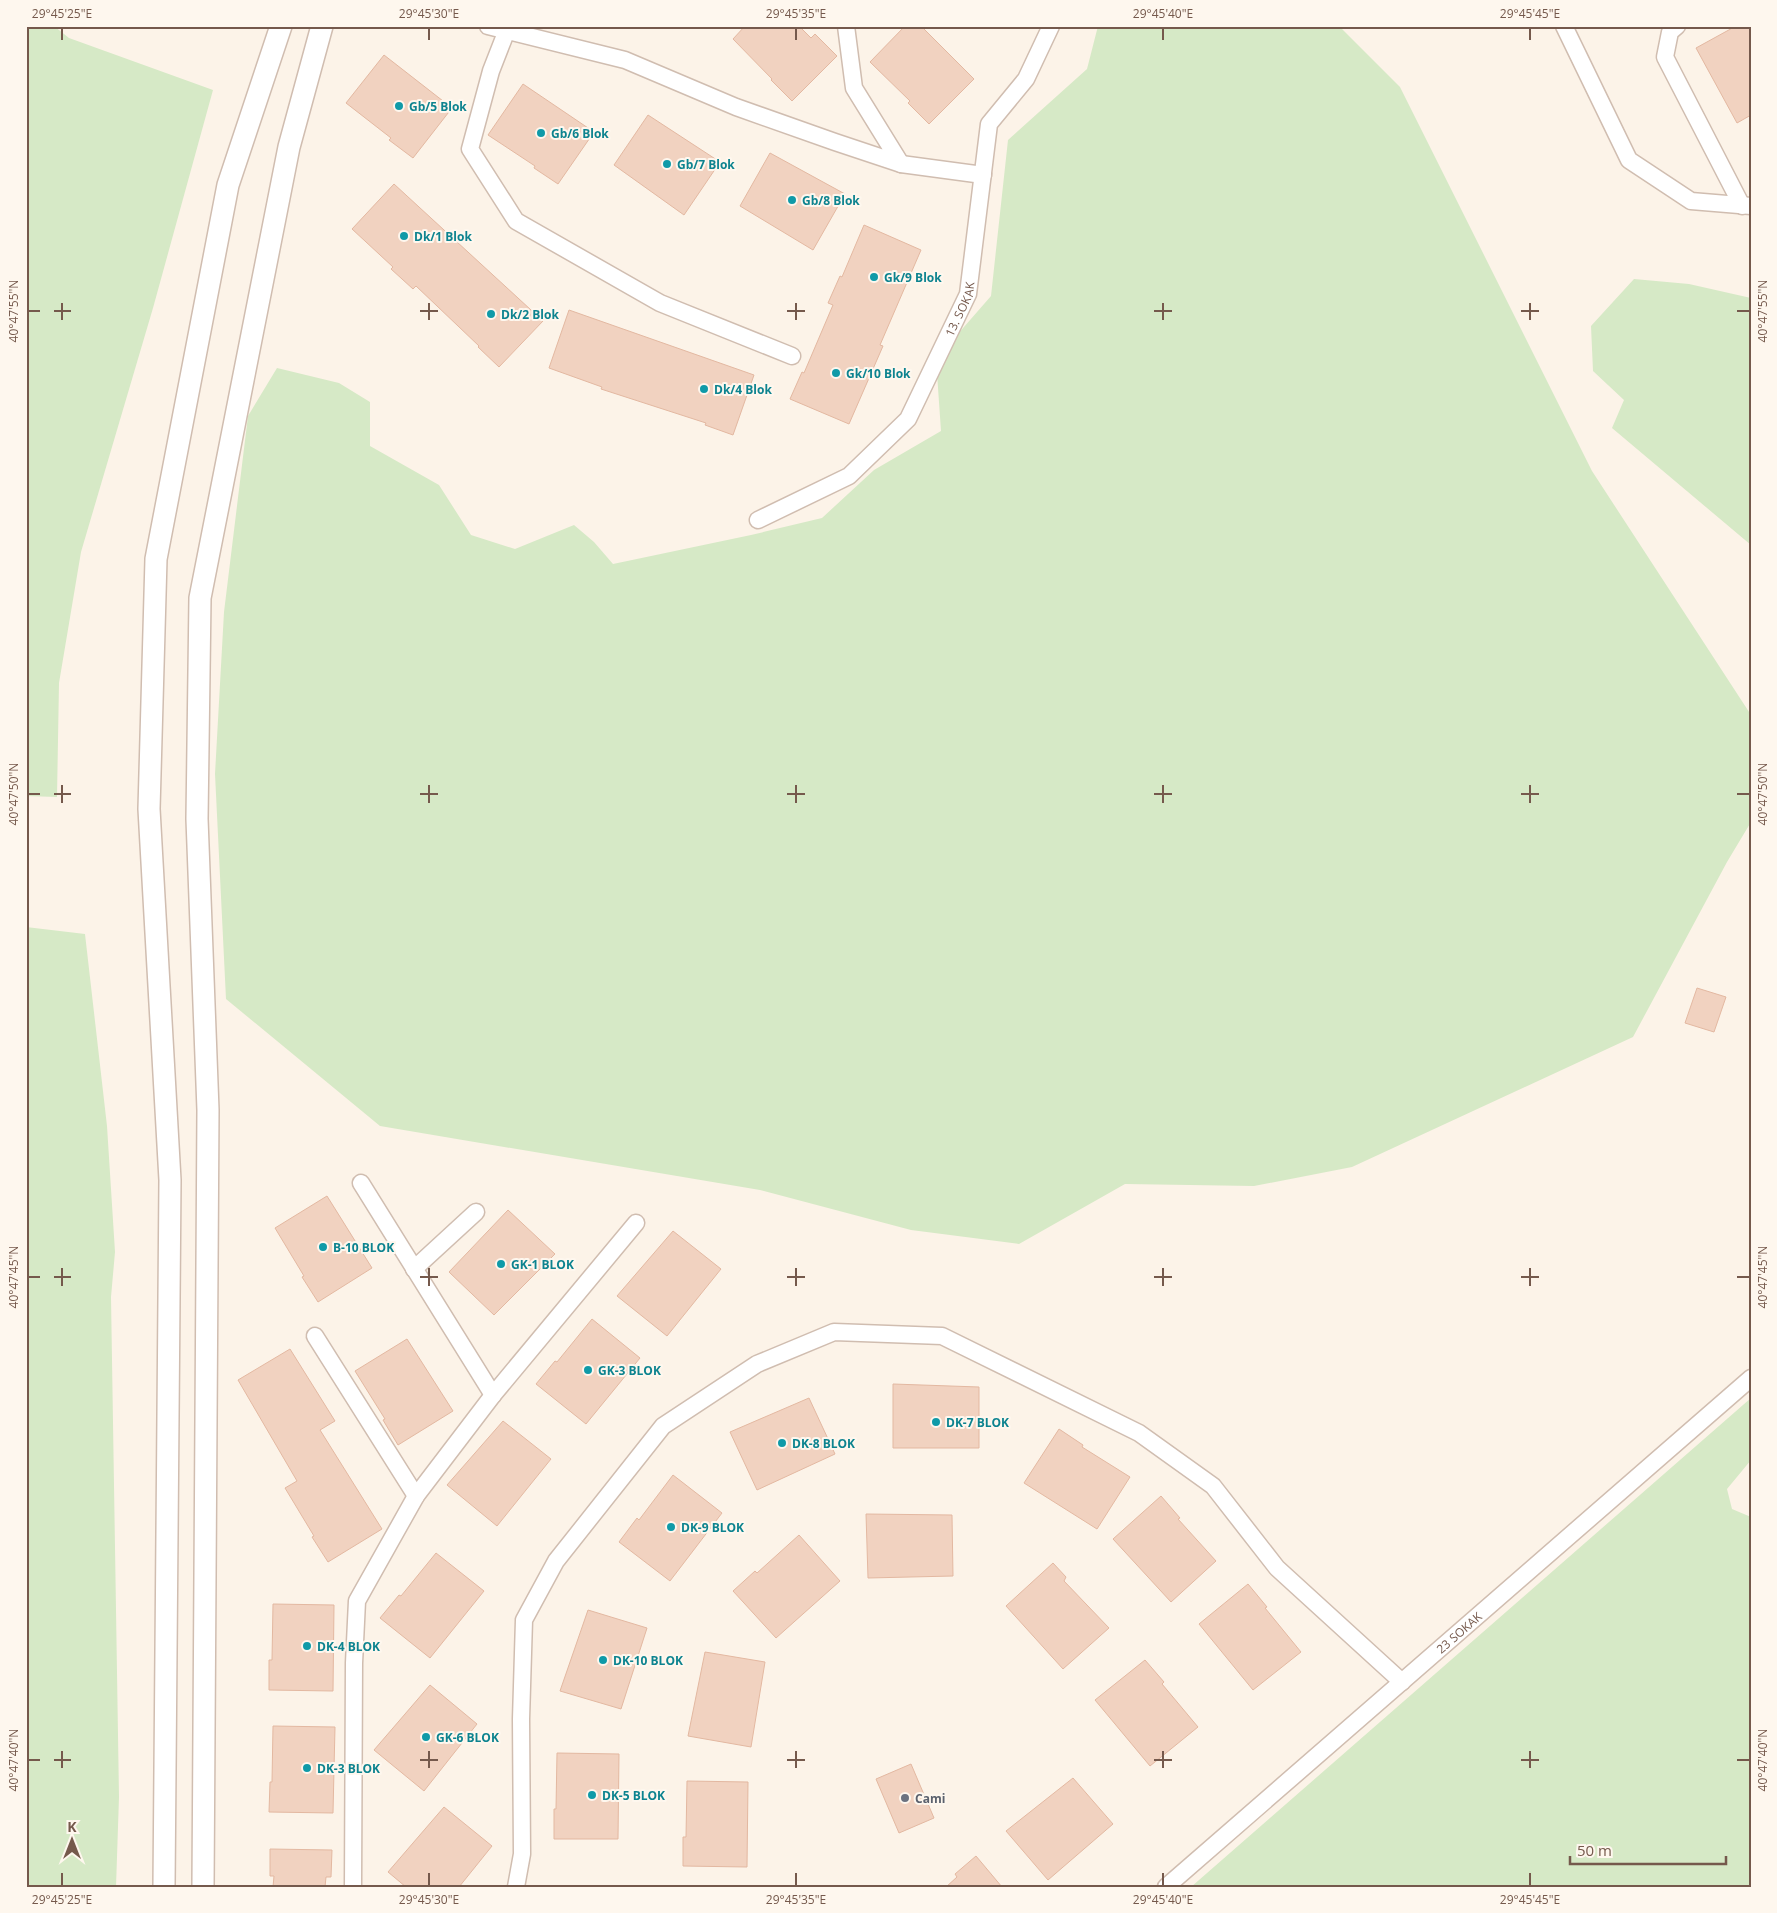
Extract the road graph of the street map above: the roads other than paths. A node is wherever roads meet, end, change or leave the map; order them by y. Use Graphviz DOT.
graph roads {
  1 [pos="281,26"];
  2 [pos="322,26"];
  3 [pos="488,26"];
  4 [pos="846,26"];
  5 [pos="1051,26"];
  6 [pos="1677,26"];
  7 [pos="1568,28"];
  8 [pos="507,30"];
  9 [pos="901,164"];
  10 [pos="983,175"];
  11 [pos="1746,206"];
  12 [pos="792,356"];
  13 [pos="758,520"];
  14 [pos="361,1183"];
  15 [pos="476,1212"];
  16 [pos="636,1223"];
  17 [pos="414,1269"];
  18 [pos="314,1336"];
  19 [pos="1751,1378"];
  20 [pos="492,1396"];
  21 [pos="416,1496"];
  22 [pos="1402,1682"];
  23 [pos="164,1887"];
  24 [pos="203,1887"];
  25 [pos="353,1887"];
  26 [pos="516,1887"];
  27 [pos="1166,1887"];
  1 -- 23 [label="street"];
  2 -- 24 [label="street"];
  3 -- 8 [label="street"];
  4 -- 9 [label="street"];
  5 -- 10 [label="street, 13. SOKAK"];
  6 -- 11 [label="street"];
  7 -- 11 [label="street"];
  8 -- 9 [label="street"];
  8 -- 12 [label="street"];
  9 -- 10 [label="street"];
  10 -- 13 [label="street, 13. SOKAK"];
  14 -- 17 [label="street"];
  15 -- 17 [label="street"];
  16 -- 20 [label="street"];
  17 -- 20 [label="street"];
  18 -- 21 [label="street"];
  19 -- 22 [label="street, 23 SOKAK"];
  20 -- 21 [label="street"];
  21 -- 25 [label="street"];
  22 -- 26 [label="street"];
  22 -- 27 [label="street, 23 SOKAK"];
}
